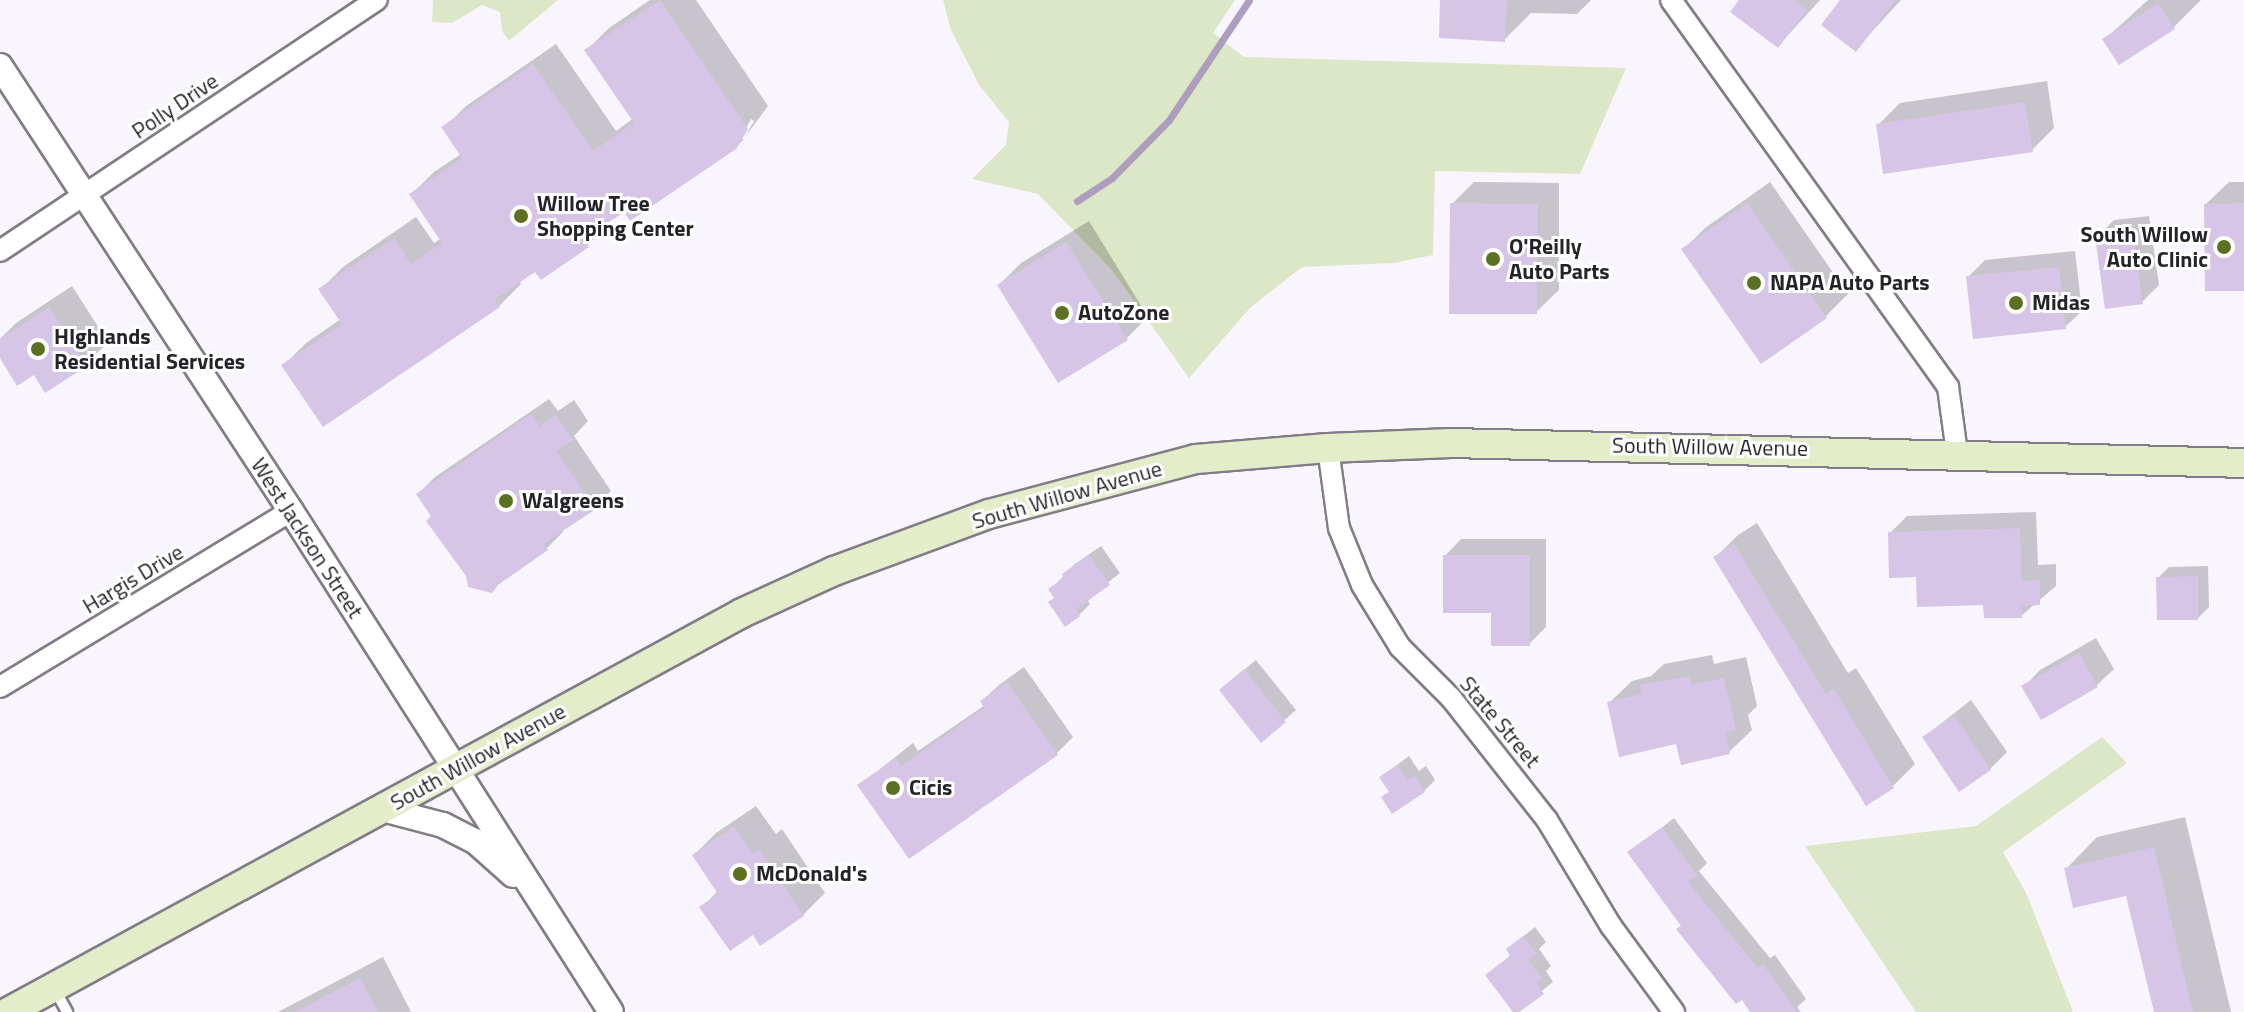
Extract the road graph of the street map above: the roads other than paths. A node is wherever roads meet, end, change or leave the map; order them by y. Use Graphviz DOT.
graph roads {
  1 [pos="377,0"];
  2 [pos="1671,0"];
  3 [pos="0,66"];
  4 [pos="83,197"];
  5 [pos="0,251"];
  6 [pos="1328,448"];
  7 [pos="1957,453"];
  8 [pos="2244,463"];
  9 [pos="291,511"];
  10 [pos="0,687"];
  11 [pos="455,769"];
  12 [pos="382,809"];
  13 [pos="536,895"];
  14 [pos="60,1000"];
  15 [pos="8,1012"];
  16 [pos="611,1012"];
  17 [pos="1674,1012"];
  1 -- 4 [label="street, Polly Drive"];
  2 -- 7 [label="street"];
  3 -- 4 [label="street, West Jackson Street"];
  4 -- 5 [label="street, Polly Drive"];
  4 -- 9 [label="street, West Jackson Street"];
  6 -- 7 [label="main road, South Willow Avenue"];
  6 -- 11 [label="main road, South Willow Avenue"];
  6 -- 17 [label="street, State Street"];
  7 -- 8 [label="main road, South Willow Avenue"];
  9 -- 10 [label="street, Hargis Drive"];
  9 -- 11 [label="street, West Jackson Street"];
  11 -- 12 [label="main road, South Willow Avenue"];
  11 -- 13 [label="street, West Jackson Street"];
  12 -- 13 [label="street"];
  12 -- 14 [label="main road, South Willow Avenue"];
  13 -- 16 [label="street, West Jackson Street"];
  14 -- 15 [label="main road, South Willow Avenue"];
}
